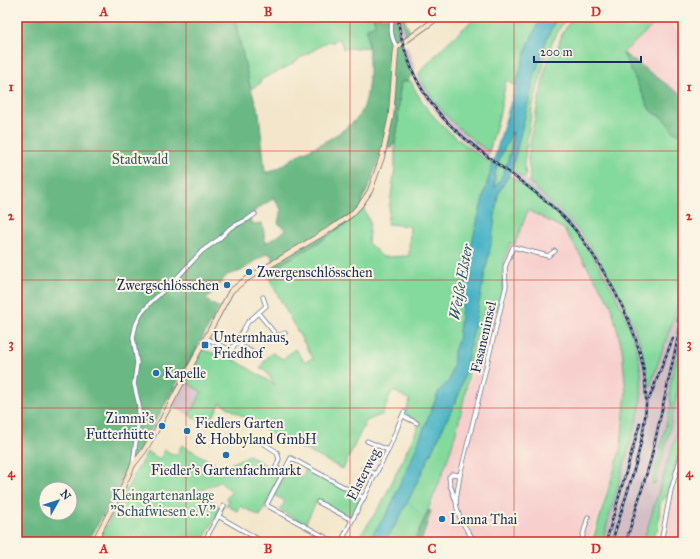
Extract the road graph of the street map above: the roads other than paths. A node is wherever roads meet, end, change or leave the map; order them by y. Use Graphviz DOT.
graph roads {
  1 [pos="392,17"];
  2 [pos="439,17"];
  3 [pos="397,47"];
  4 [pos="255,214"];
  5 [pos="555,251"];
  6 [pos="263,297"];
  7 [pos="259,314"];
  8 [pos="285,333"];
  9 [pos="206,338"];
  10 [pos="236,343"];
  11 [pos="259,356"];
  12 [pos="417,424"];
  13 [pos="366,441"];
  14 [pos="263,443"];
  15 [pos="683,449"];
  16 [pos="388,450"];
  17 [pos="133,465"];
  18 [pos="678,465"];
  19 [pos="683,467"];
  20 [pos="363,468"];
  21 [pos="283,473"];
  22 [pos="376,474"];
  23 [pos="460,475"];
  24 [pos="364,498"];
  25 [pos="456,501"];
  26 [pos="318,502"];
  27 [pos="224,506"];
  28 [pos="218,516"];
  29 [pos="588,517"];
  30 [pos="352,520"];
  31 [pos="94,542"];
  32 [pos="204,542"];
  33 [pos="263,542"];
  34 [pos="334,542"];
  35 [pos="340,542"];
  36 [pos="476,542"];
  37 [pos="581,542"];
  38 [pos="662,542"];
  1 -- 3 [label="street"];
  2 -- 3 [label="main road"];
  3 -- 9 [label="main road"];
  4 -- 17 [label="street"];
  5 -- 23 [label="street, Fasaneninsel"];
  6 -- 7 [label="street"];
  7 -- 8 [label="street"];
  7 -- 10 [label="street"];
  9 -- 10 [label="street"];
  9 -- 17 [label="main road"];
  10 -- 11 [label="street"];
  12 -- 16 [label="street, Elsterweg"];
  13 -- 16 [label="street"];
  14 -- 21 [label="street"];
  15 -- 18 [label="street"];
  16 -- 22 [label="street, Elsterweg"];
  17 -- 31 [label="main road"];
  18 -- 19 [label="street"];
  18 -- 38 [label="street"];
  20 -- 22 [label="street"];
  21 -- 24 [label="street"];
  21 -- 34 [label="street"];
  22 -- 24 [label="street, Elsterweg"];
  23 -- 25 [label="street, Fasaneninsel"];
  23 -- 25 [label="street, Fasaneninsel"];
  24 -- 30 [label="street, Elsterweg"];
  25 -- 36 [label="street, Fasaneninsel"];
  26 -- 30 [label="street"];
  27 -- 28 [label="street"];
  28 -- 32 [label="street"];
  28 -- 33 [label="street"];
  29 -- 37 [label="street"];
  30 -- 35 [label="street, Elsterweg"];
}
